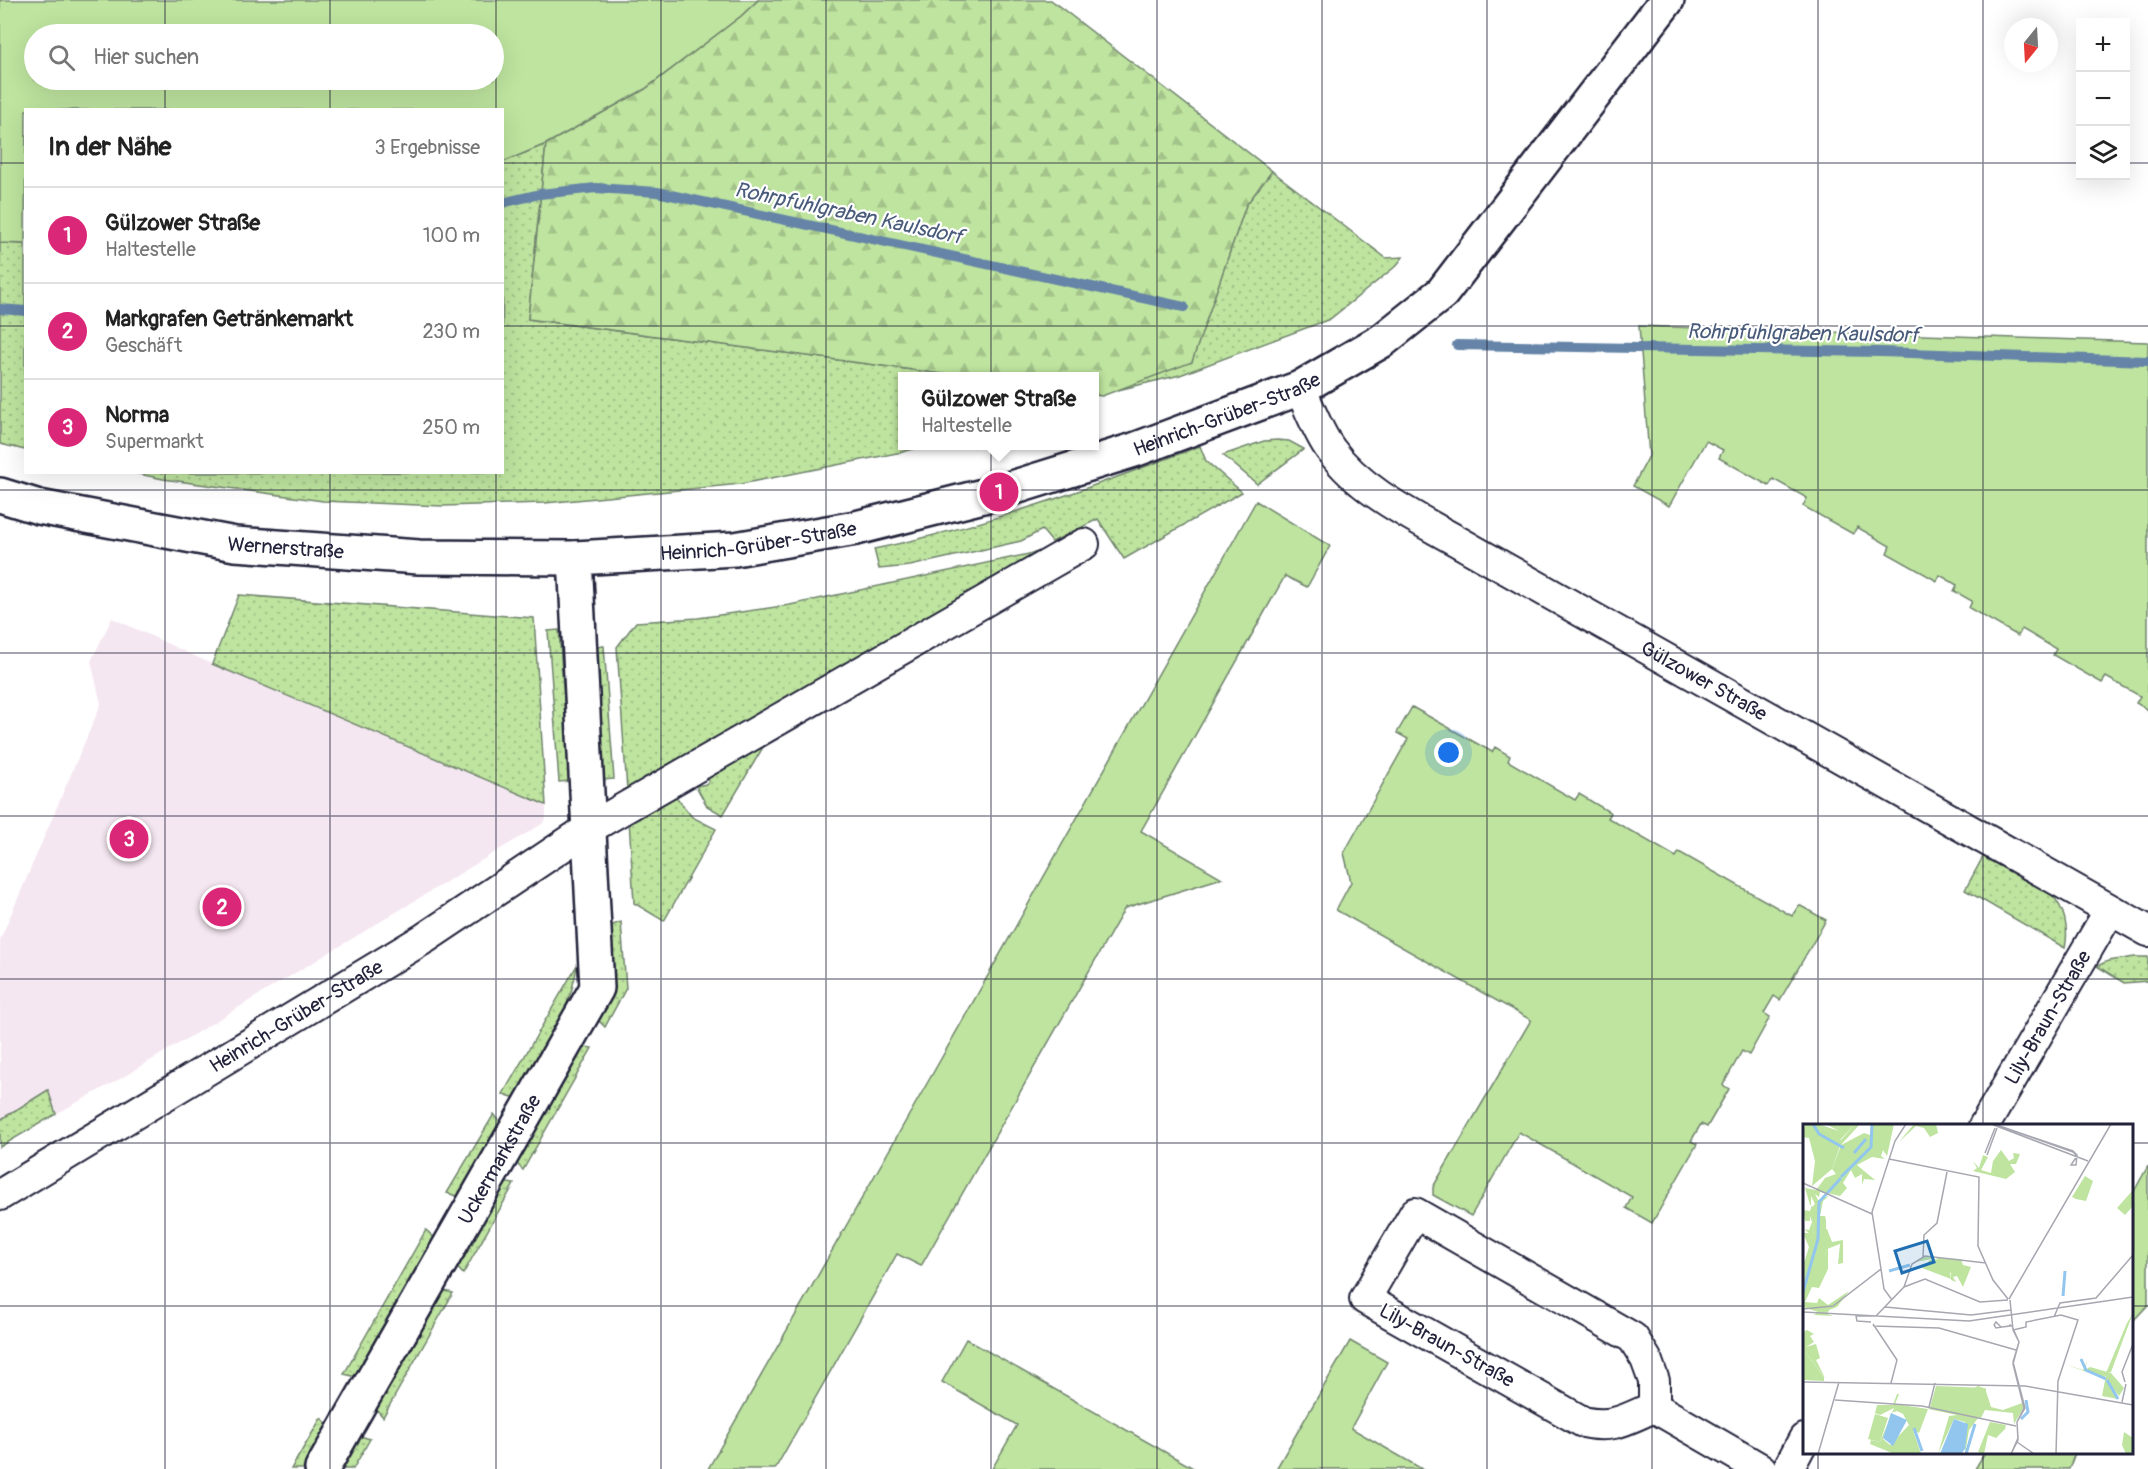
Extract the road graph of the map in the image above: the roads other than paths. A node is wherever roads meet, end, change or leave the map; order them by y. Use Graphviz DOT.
graph roads {
  1 [pos="1667,0"];
  2 [pos="1300,388"];
  3 [pos="0,495"];
  4 [pos="1084,544"];
  5 [pos="575,558"];
  6 [pos="588,829"];
  7 [pos="2110,910"];
  8 [pos="2148,931"];
  9 [pos="1985,1124"];
  10 [pos="0,1195"];
  11 [pos="1654,1407"];
  12 [pos="1803,1441"];
  13 [pos="322,1469"];
  14 [pos="1761,1469"];
  15 [pos="1788,1469"];
  1 -- 2 [label="street, Heinrich-Grüber-Straße"];
  2 -- 5 [label="street, Heinrich-Grüber-Straße"];
  2 -- 7 [label="street, Gülzower Straße"];
  3 -- 5 [label="street, Wernerstraße"];
  4 -- 6 [label="street, Heinrich-Grüber-Straße"];
  5 -- 6 [label="street"];
  6 -- 10 [label="street, Heinrich-Grüber-Straße"];
  6 -- 13 [label="street, Uckermarkstraße"];
  7 -- 8 [label="street, Gülzower Straße"];
  7 -- 9 [label="street, Lily-Braun-Straße"];
  11 -- 11 [label="street, Lily-Braun-Straße"];
  11 -- 14 [label="street"];
  12 -- 15 [label="street"];
}
